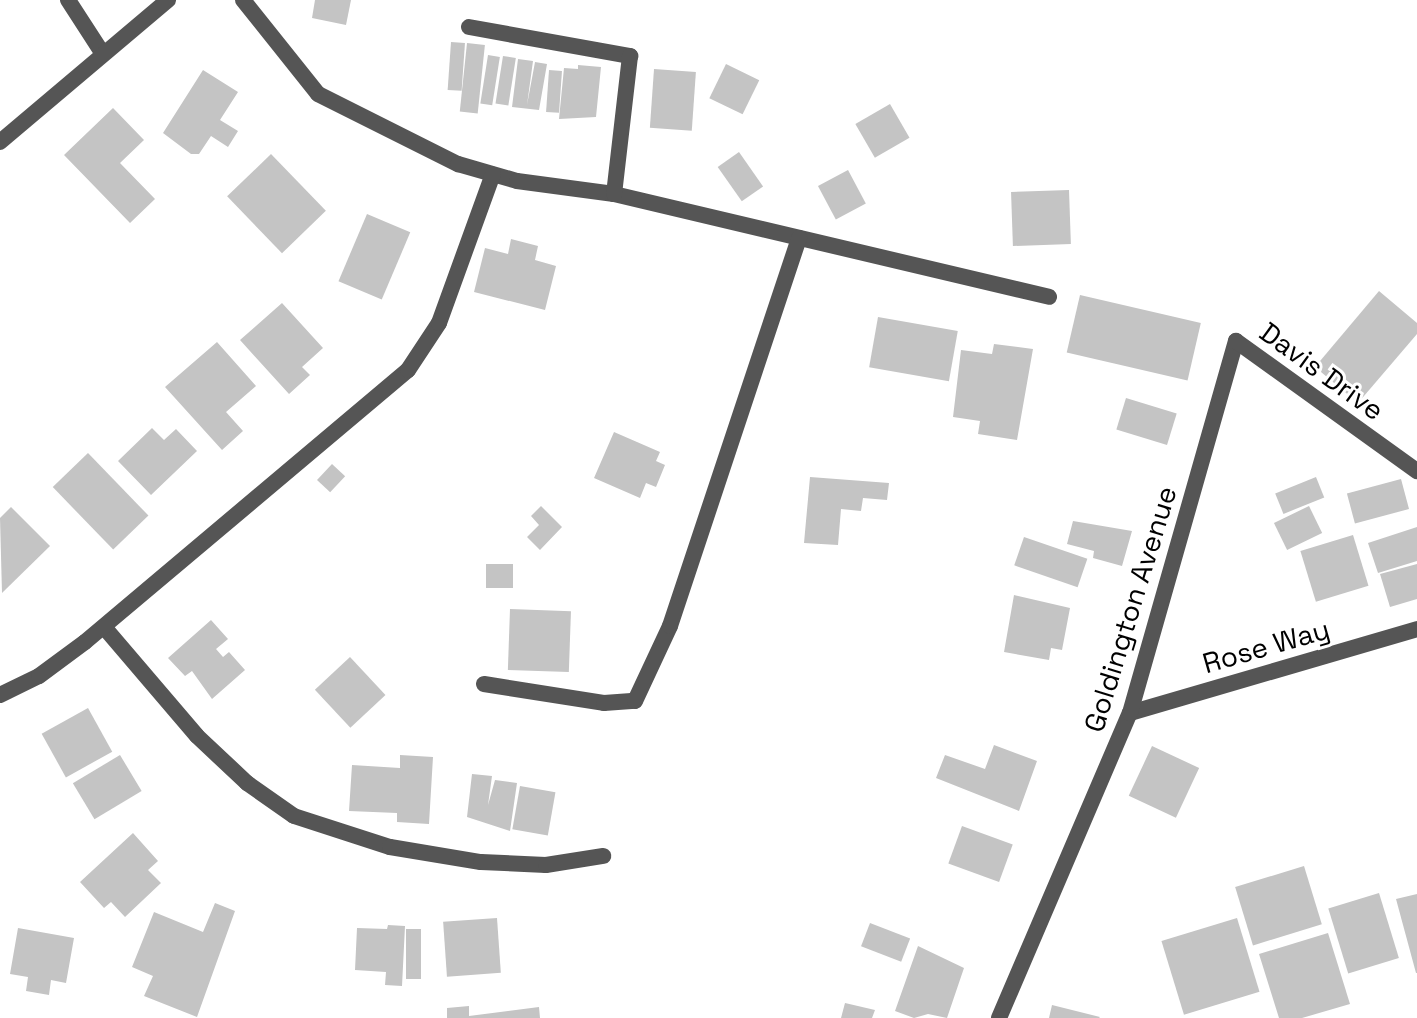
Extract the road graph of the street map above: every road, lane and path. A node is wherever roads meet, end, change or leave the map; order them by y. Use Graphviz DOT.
graph roads {
  1 [pos="68,0"];
  2 [pos="168,0"];
  3 [pos="243,0"];
  4 [pos="469,27"];
  5 [pos="101,51"];
  6 [pos="0,142"];
  7 [pos="493,174"];
  8 [pos="614,194"];
  9 [pos="799,238"];
  10 [pos="1049,297"];
  11 [pos="1236,341"];
  12 [pos="1417,471"];
  13 [pos="104,627"];
  14 [pos="1417,629"];
  15 [pos="484,684"];
  16 [pos="0,695"];
  17 [pos="1130,713"];
  18 [pos="603,856"];
  19 [pos="999,1018"];
  1 -- 5 [label="street"];
  2 -- 5 [label="street"];
  3 -- 7 [label="street"];
  4 -- 8 [label="street"];
  5 -- 6 [label="street"];
  7 -- 8 [label="street"];
  7 -- 13 [label="street"];
  8 -- 9 [label="street"];
  9 -- 10 [label="street"];
  9 -- 15 [label="street"];
  11 -- 12 [label="street, Davis Drive"];
  11 -- 17 [label="street, Goldington Avenue"];
  13 -- 16 [label="street"];
  13 -- 18 [label="street"];
  14 -- 17 [label="street, Rose Way"];
  17 -- 19 [label="street, Goldington Avenue"];
}
